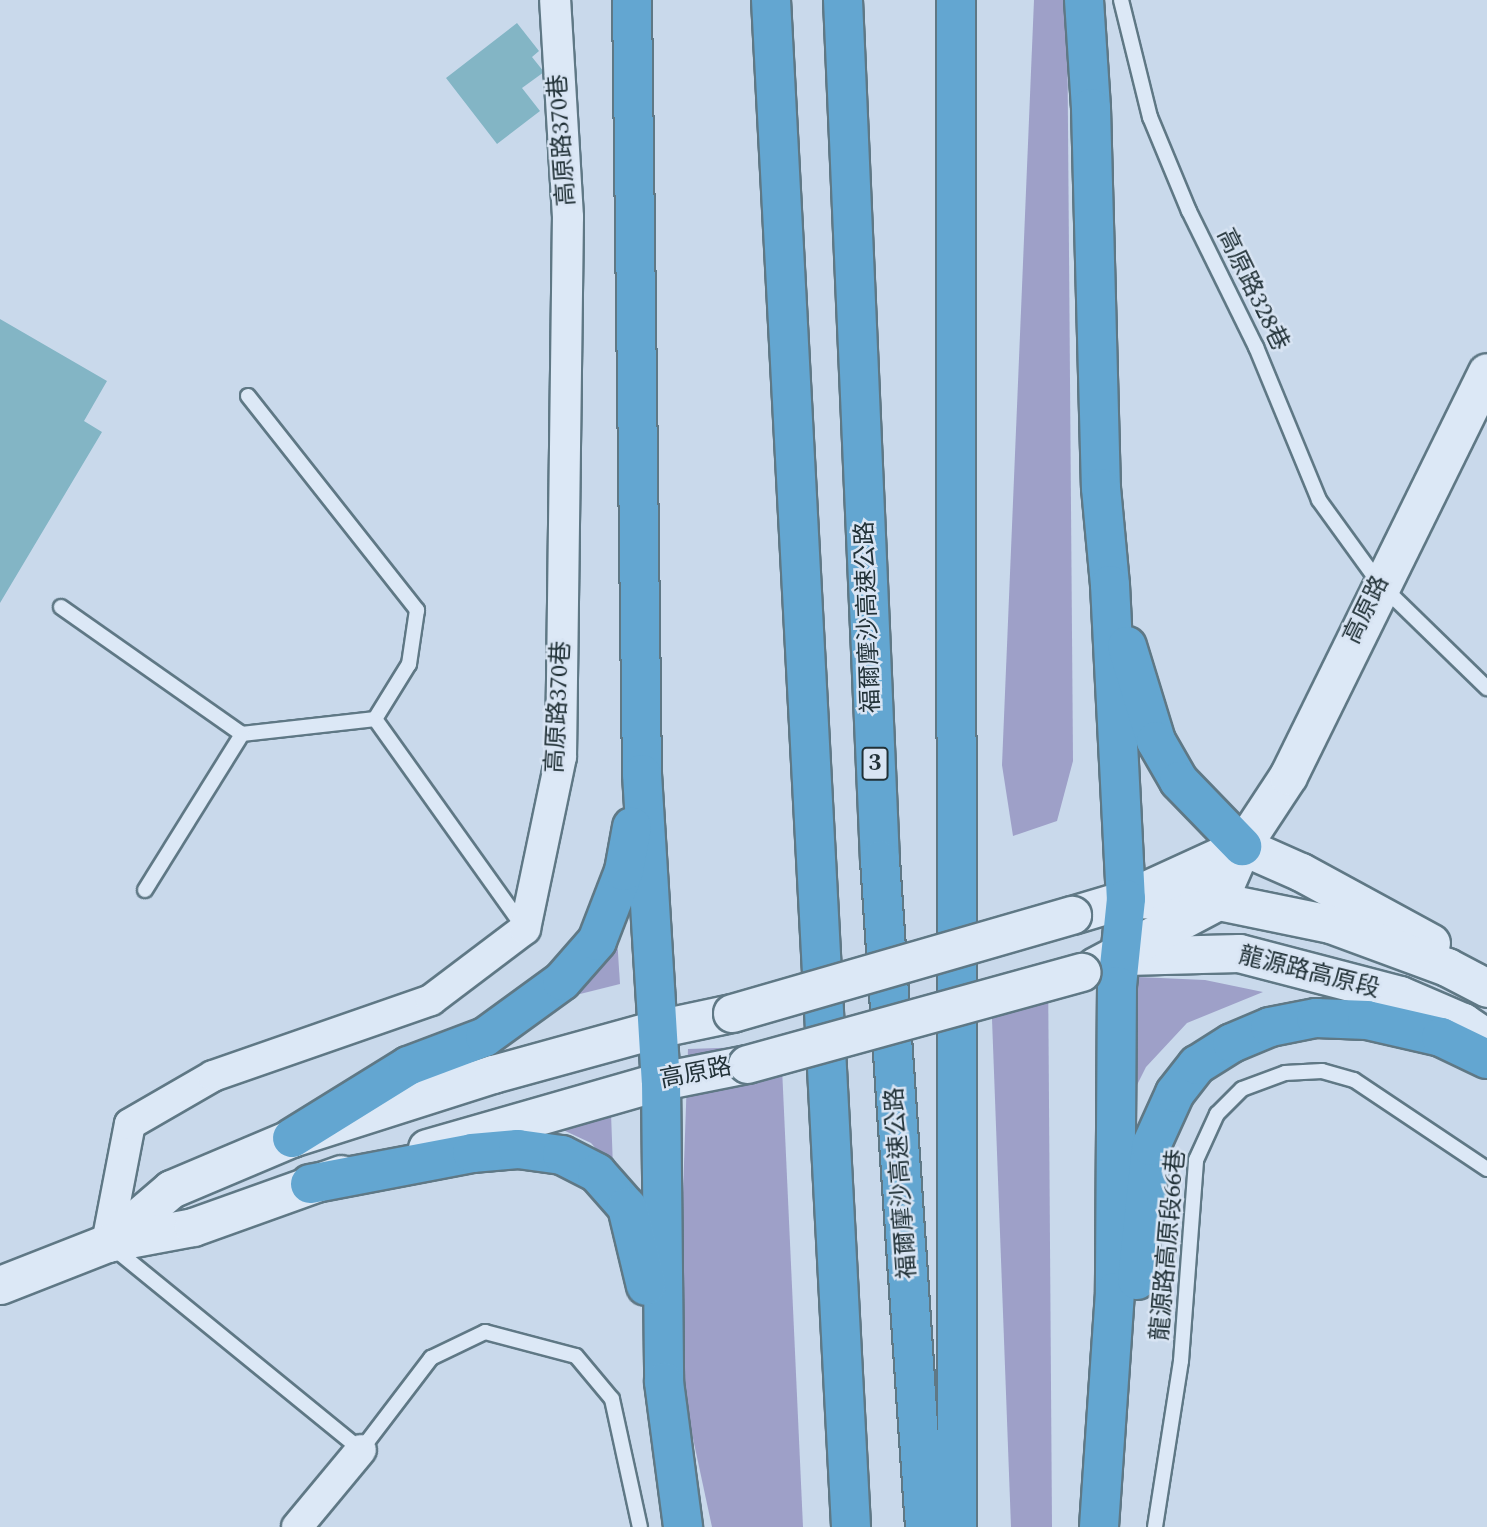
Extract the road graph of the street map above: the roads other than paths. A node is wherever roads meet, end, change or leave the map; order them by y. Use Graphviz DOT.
graph roads {
  1 [pos="555,0"];
  2 [pos="632,0"];
  3 [pos="771,0"];
  4 [pos="843,0"];
  5 [pos="956,0"];
  6 [pos="1084,0"];
  7 [pos="1121,0"];
  8 [pos="1487,372"];
  9 [pos="248,396"];
  10 [pos="1379,583"];
  11 [pos="1110,585"];
  12 [pos="61,607"];
  13 [pos="1487,688"];
  14 [pos="375,719"];
  15 [pos="243,734"];
  16 [pos="642,774"];
  17 [pos="1242,846"];
  18 [pos="145,890"];
  19 [pos="1126,899"];
  20 [pos="1218,901"];
  21 [pos="525,929"];
  22 [pos="1121,956"];
  23 [pos="1487,983"];
  24 [pos="1487,988"];
  25 [pos="656,1029"];
  26 [pos="1487,1038"];
  27 [pos="1487,1059"];
  28 [pos="660,1081"];
  29 [pos="292,1138"];
  30 [pos="1487,1169"];
  31 [pos="310,1184"];
  32 [pos="107,1243"];
  33 [pos="0,1285"];
  34 [pos="664,1382"];
  35 [pos="1108,1436"];
  36 [pos="361,1450"];
  37 [pos="297,1527"];
  38 [pos="640,1527"];
  39 [pos="682,1527"];
  40 [pos="851,1527"];
  41 [pos="925,1527"];
  42 [pos="957,1527"];
  43 [pos="1099,1527"];
  44 [pos="1155,1527"];
  1 -- 21 [label="street, 高原路370巷"];
  2 -- 16 [label="highway"];
  3 -- 40 [label="highway"];
  4 -- 41 [label="highway, 福爾摩沙高速公路 / 3"];
  5 -- 42 [label="highway"];
  6 -- 11 [label="highway"];
  7 -- 10 [label="lane, 高原路328巷"];
  8 -- 10 [label="street, 高原路"];
  9 -- 14 [label="lane"];
  10 -- 13 [label="lane, 高原路328巷"];
  10 -- 17 [label="street, 高原路"];
  11 -- 17 [label="highway"];
  11 -- 19 [label="highway"];
  12 -- 15 [label="lane"];
  14 -- 15 [label="lane"];
  14 -- 21 [label="lane"];
  15 -- 18 [label="lane"];
  16 -- 25 [label="highway"];
  16 -- 29 [label="highway"];
  17 -- 19 [label="street, 高原路"];
  17 -- 20 [label="street, 高原路"];
  17 -- 23 [label="street"];
  19 -- 20 [label="street"];
  19 -- 22 [label="highway"];
  19 -- 25 [label="street, 高原路, bridge"];
  20 -- 22 [label="street, 高原路"];
  20 -- 24 [label="street"];
  21 -- 32 [label="street"];
  22 -- 26 [label="street, 龍源路高原段"];
  22 -- 28 [label="street, 高原路, bridge"];
  22 -- 35 [label="highway"];
  25 -- 28 [label="highway"];
  25 -- 29 [label="street, 高原路"];
  27 -- 35 [label="highway"];
  28 -- 31 [label="street, 高原路"];
  28 -- 34 [label="highway"];
  29 -- 32 [label="street, 高原路"];
  30 -- 44 [label="lane, 龍源路高原段66巷"];
  31 -- 32 [label="street, 高原路"];
  31 -- 34 [label="highway"];
  32 -- 33 [label="street, 高原路"];
  32 -- 36 [label="lane"];
  34 -- 39 [label="highway"];
  35 -- 43 [label="highway"];
  36 -- 37 [label="street"];
  36 -- 38 [label="lane"];
}
